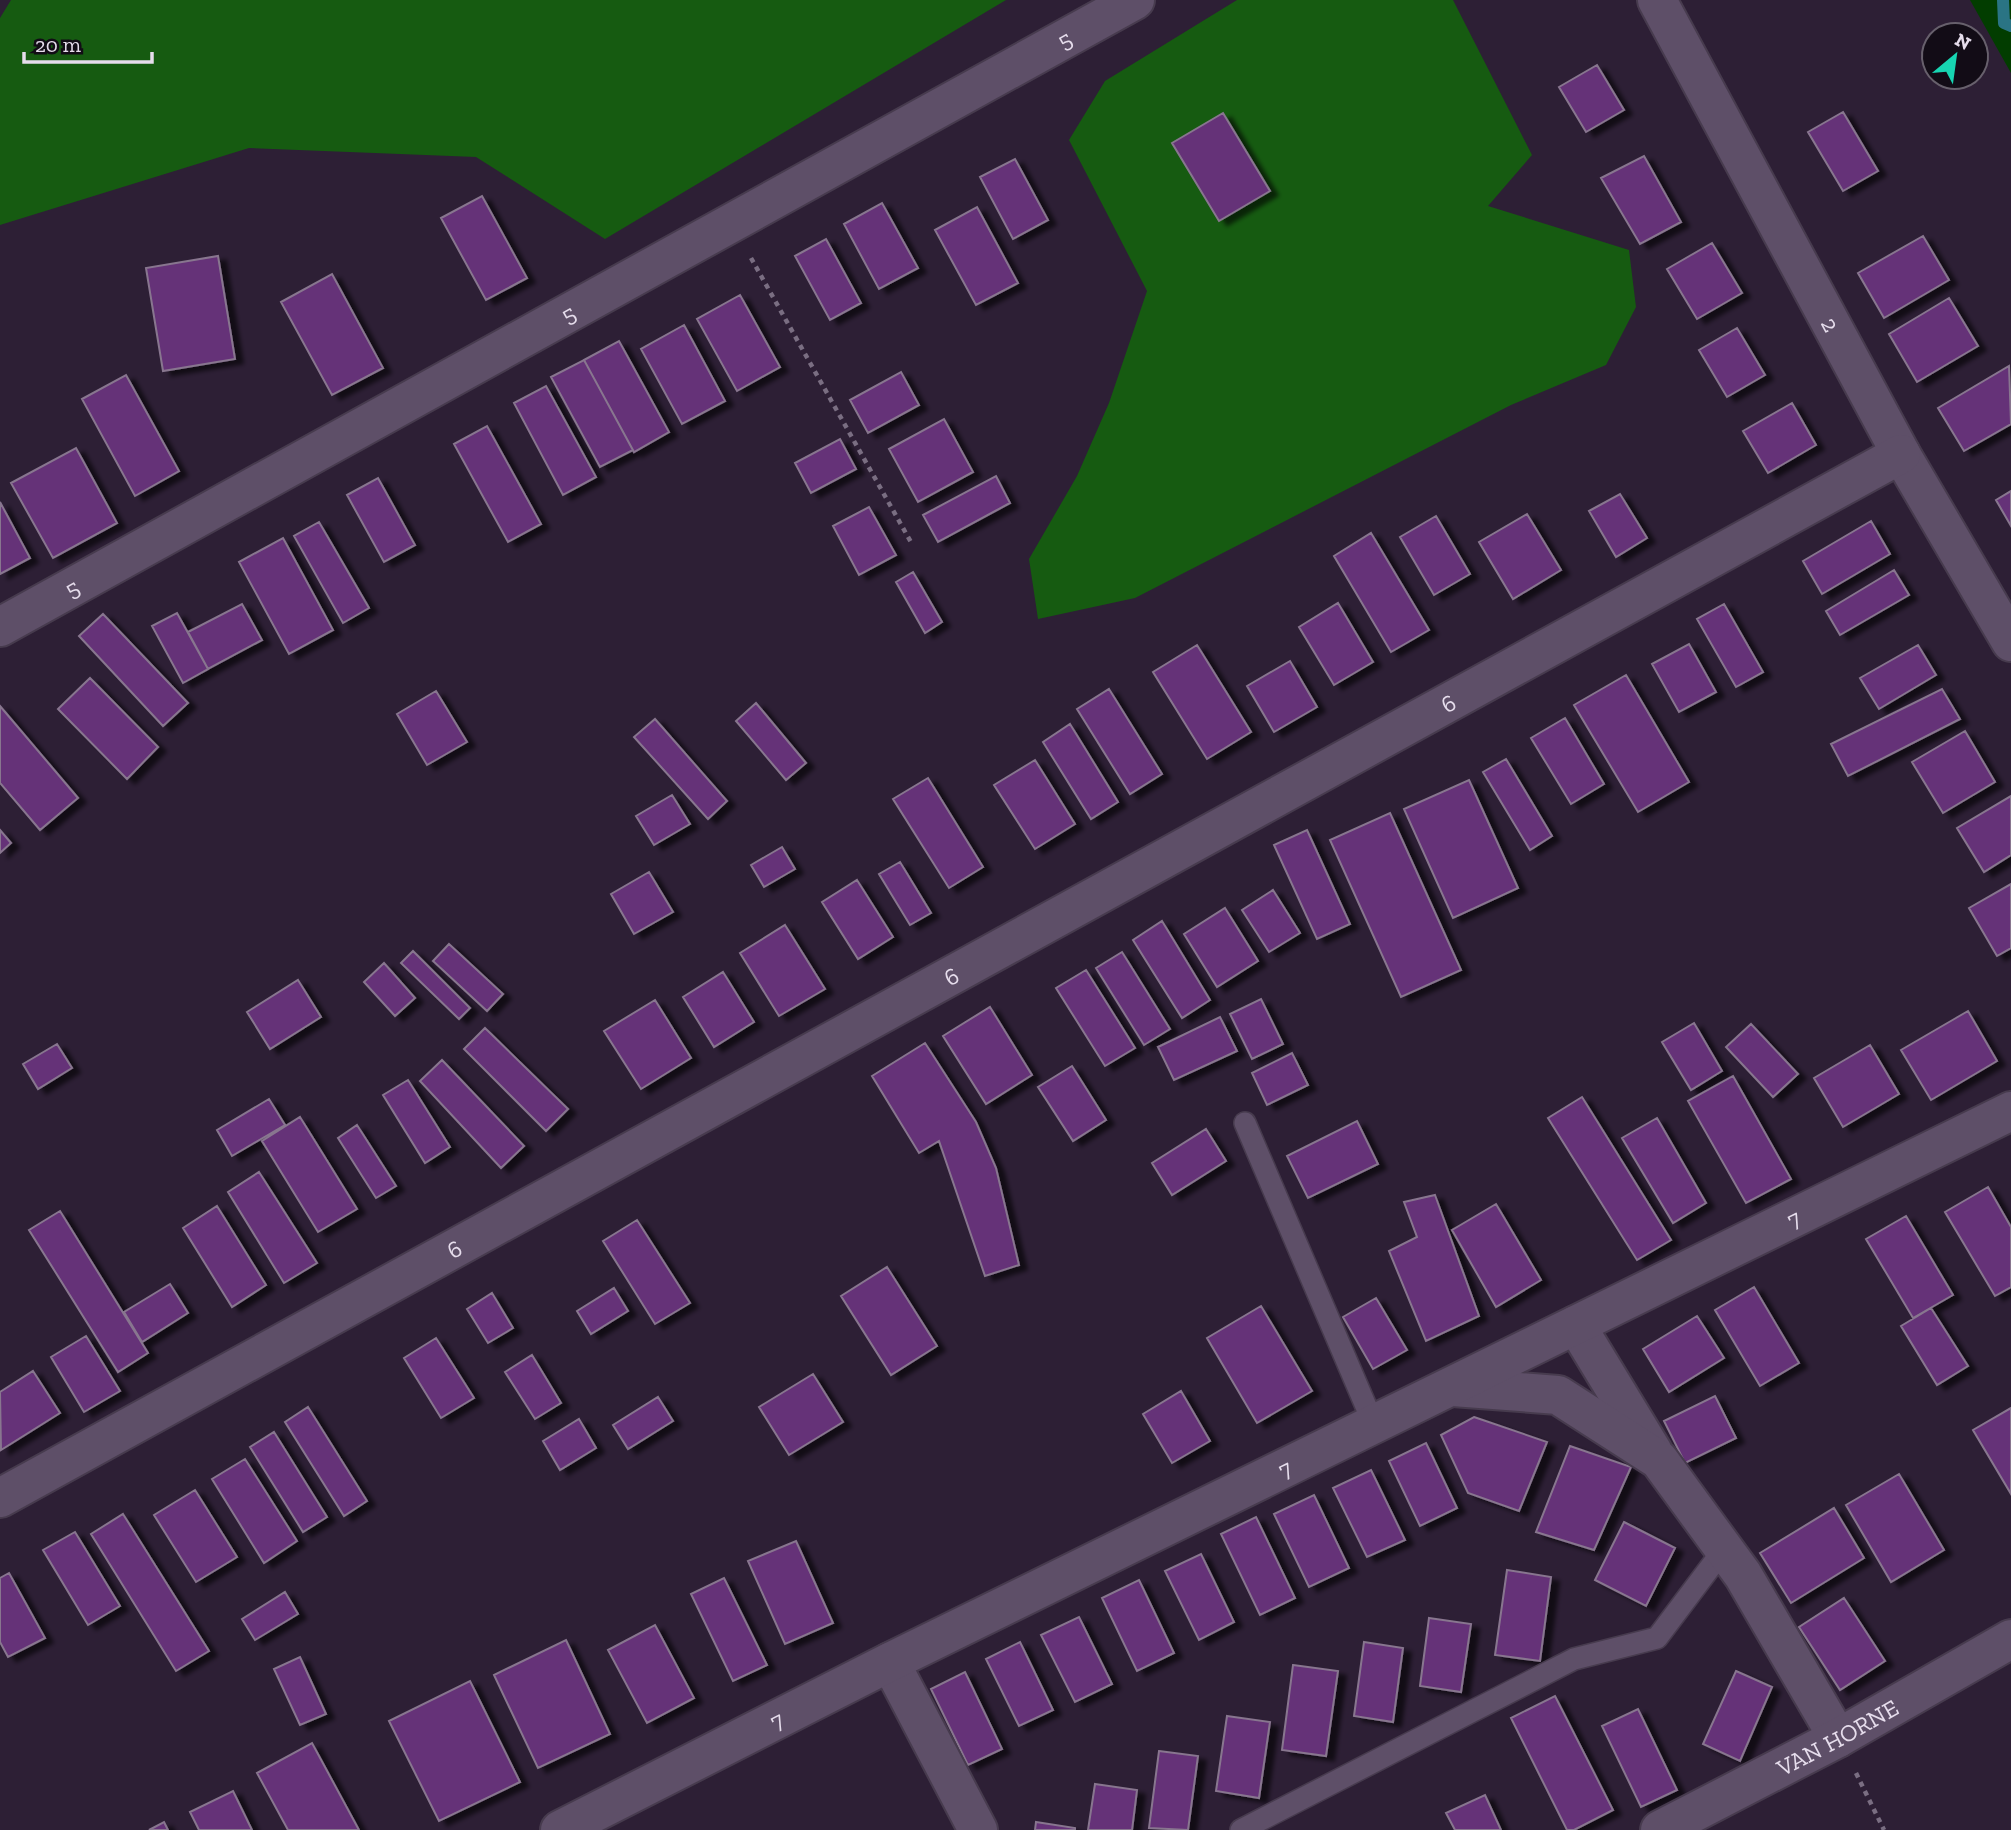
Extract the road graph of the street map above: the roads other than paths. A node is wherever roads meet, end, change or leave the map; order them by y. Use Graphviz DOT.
graph roads {
  1 [pos="1135,0"];
  2 [pos="1657,0"];
  3 [pos="1901,454"];
  4 [pos="0,627"];
  5 [pos="2011,642"];
  6 [pos="2011,1111"];
  7 [pos="1245,1123"];
  8 [pos="1576,1325"];
  9 [pos="1450,1387"];
  10 [pos="1374,1425"];
  11 [pos="1659,1460"];
  12 [pos="0,1498"];
  13 [pos="1724,1549"];
  14 [pos="2011,1639"];
  15 [pos="890,1662"];
  16 [pos="1838,1738"];
  17 [pos="1255,1827"];
  18 [pos="560,1830"];
  19 [pos="978,1830"];
  20 [pos="1660,1830"];
  1 -- 4 [label="street, 5"];
  2 -- 3 [label="street, 2"];
  3 -- 5 [label="street, 2"];
  3 -- 12 [label="street, 6"];
  6 -- 8 [label="street, 7"];
  7 -- 10 [label="lane"];
  8 -- 9 [label="street, 7"];
  8 -- 11 [label="street"];
  9 -- 10 [label="street, 7"];
  9 -- 11 [label="street"];
  10 -- 15 [label="street, 7"];
  11 -- 13 [label="street"];
  13 -- 16 [label="street"];
  13 -- 17 [label="lane"];
  14 -- 16 [label="street, VAN HORNE"];
  15 -- 18 [label="street, 7"];
  15 -- 19 [label="street"];
  16 -- 20 [label="street, VAN HORNE"];
}
